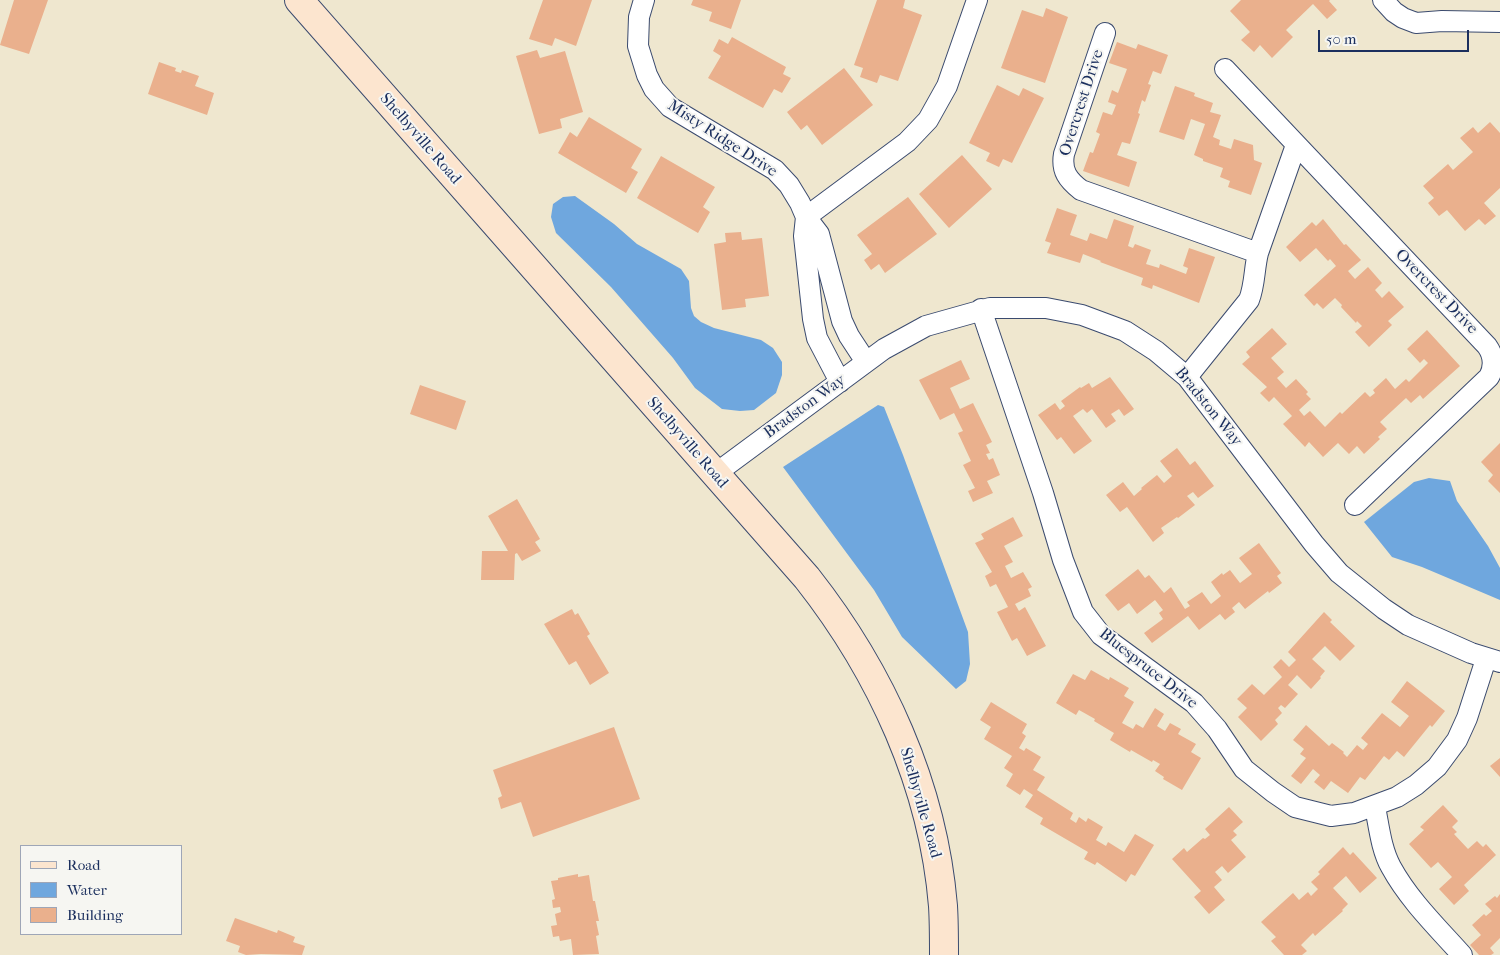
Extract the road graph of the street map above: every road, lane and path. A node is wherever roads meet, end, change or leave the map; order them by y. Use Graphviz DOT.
graph roads {
  1 [pos="299,0"];
  2 [pos="644,0"];
  3 [pos="978,0"];
  4 [pos="1383,0"];
  5 [pos="1500,22"];
  6 [pos="1105,33"];
  7 [pos="1225,69"];
  8 [pos="1296,145"];
  9 [pos="806,217"];
  10 [pos="1258,253"];
  11 [pos="981,309"];
  12 [pos="866,362"];
  13 [pos="1187,377"];
  14 [pos="840,382"];
  15 [pos="715,474"];
  16 [pos="1355,505"];
  17 [pos="1493,660"];
  18 [pos="1375,807"];
  19 [pos="944,955"];
  20 [pos="1462,955"];
  1 -- 15 [label="main road, Shelbyville Road"];
  2 -- 9 [label="street, Misty Ridge Drive"];
  3 -- 9 [label="street"];
  4 -- 5 [label="street"];
  6 -- 10 [label="street, Overcrest Drive"];
  7 -- 8 [label="street, Overcrest Drive"];
  8 -- 10 [label="street"];
  8 -- 16 [label="street, Overcrest Drive"];
  9 -- 12 [label="street, Misty Ridge Drive"];
  9 -- 14 [label="street, Misty Ridge Drive"];
  10 -- 13 [label="street"];
  11 -- 12 [label="street, Bradston Way"];
  11 -- 13 [label="street, Bradston Way"];
  11 -- 18 [label="street, Bluespruce Drive"];
  12 -- 14 [label="street, Bradston Way"];
  13 -- 17 [label="street, Bradston Way"];
  14 -- 15 [label="street, Bradston Way"];
  15 -- 19 [label="main road, Shelbyville Road"];
  17 -- 18 [label="street, Bluespruce Drive"];
  18 -- 20 [label="street"];
}
